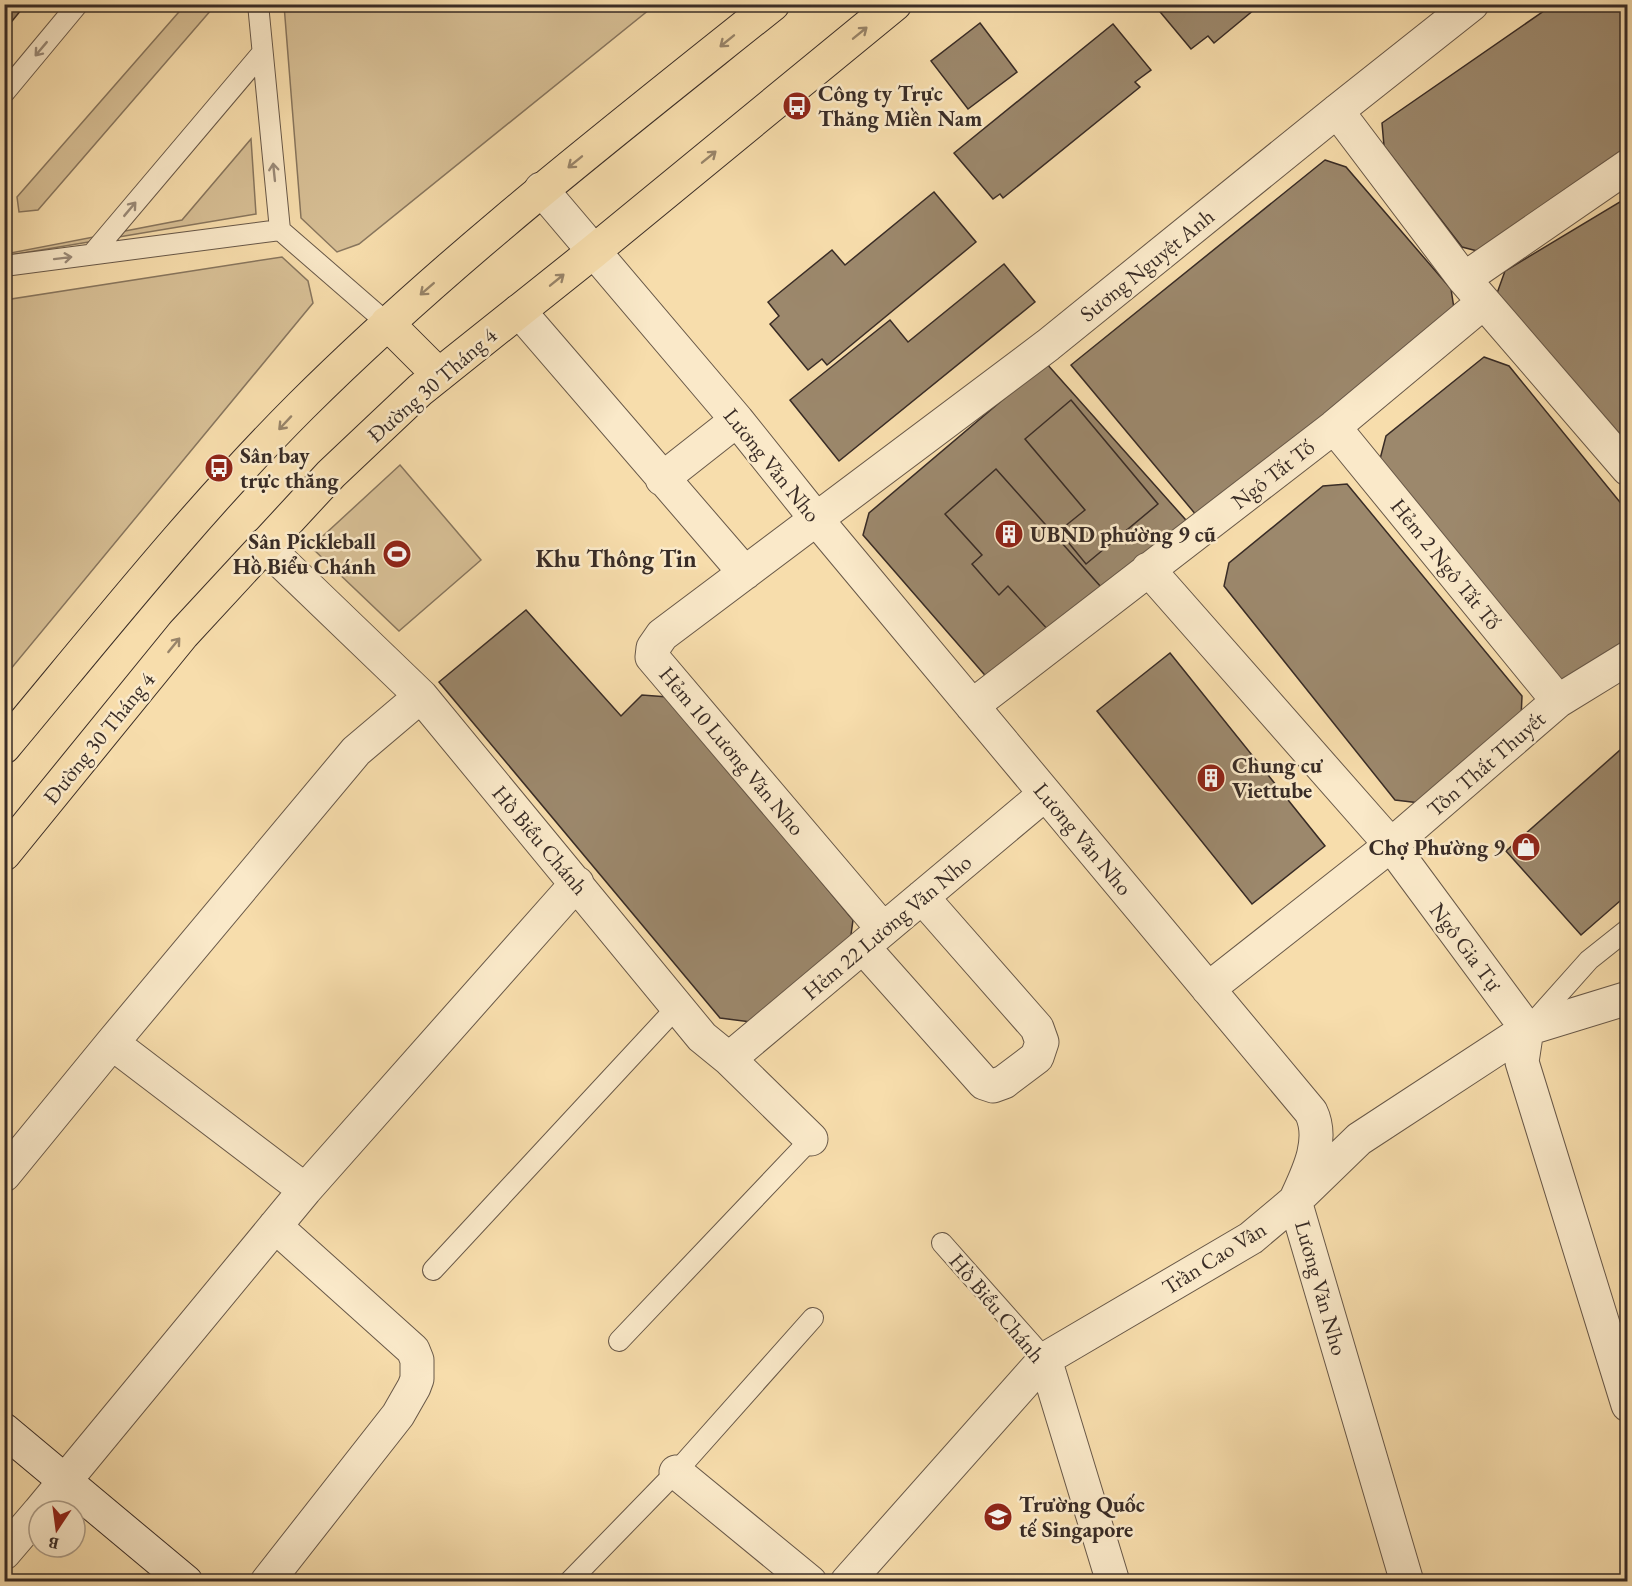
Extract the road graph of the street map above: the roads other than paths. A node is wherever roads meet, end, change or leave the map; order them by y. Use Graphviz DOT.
graph roads {
  1 [pos="78,4"];
  2 [pos="258,4"];
  3 [pos="773,4"];
  4 [pos="895,4"];
  5 [pos="1472,4"];
  6 [pos="262,53"];
  7 [pos="4,93"];
  8 [pos="1337,111"];
  9 [pos="1628,166"];
  10 [pos="541,189"];
  11 [pos="280,230"];
  12 [pos="593,252"];
  13 [pos="92,254"];
  14 [pos="4,266"];
  15 [pos="1474,290"];
  16 [pos="519,311"];
  17 [pos="387,323"];
  18 [pos="439,375"];
  19 [pos="736,420"];
  20 [pos="1334,427"];
  21 [pos="1628,469"];
  22 [pos="662,479"];
  23 [pos="817,520"];
  24 [pos="264,545"];
  25 [pos="1149,569"];
  26 [pos="745,573"];
  27 [pos="1628,658"];
  28 [pos="421,696"];
  29 [pos="1558,701"];
  30 [pos="972,706"];
  31 [pos="4,747"];
  32 [pos="1045,795"];
  33 [pos="1391,846"];
  34 [pos="4,854"];
  35 [pos="576,883"];
  36 [pos="922,897"];
  37 [pos="1628,929"];
  38 [pos="873,938"];
  39 [pos="1208,989"];
  40 [pos="1628,998"];
  41 [pos="676,1007"];
  42 [pos="1527,1029"];
  43 [pos="112,1043"];
  44 [pos="729,1059"];
  45 [pos="811,1139"];
  46 [pos="4,1175"];
  47 [pos="305,1190"];
  48 [pos="1295,1201"];
  49 [pos="275,1226"];
  50 [pos="942,1243"];
  51 [pos="433,1270"];
  52 [pos="813,1318"];
  53 [pos="619,1341"];
  54 [pos="1045,1359"];
  55 [pos="1628,1405"];
  56 [pos="4,1430"];
  57 [pos="676,1472"];
  58 [pos="65,1481"];
  59 [pos="49,1499"];
  60 [pos="27,1525"];
  61 [pos="4,1552"];
  62 [pos="186,1581"];
  63 [pos="267,1581"];
  64 [pos="569,1581"];
  65 [pos="810,1581"];
  66 [pos="847,1581"];
  67 [pos="1113,1581"];
  68 [pos="1407,1581"];
  1 -- 7 [label="lane, one-way"];
  2 -- 6 [label="lane"];
  3 -- 10 [label="main road, one-way"];
  12 -- 4 [label="main road, Đường 30 Tháng 4, one-way"];
  5 -- 8 [label="street, Sương Nguyệt Anh"];
  11 -- 6 [label="lane, one-way"];
  13 -- 6 [label="lane, one-way"];
  8 -- 15 [label="street"];
  8 -- 23 [label="street, Sương Nguyệt Anh"];
  9 -- 15 [label="street, Ngô Tất Tố"];
  10 -- 12 [label="street, Lương Văn Nho"];
  10 -- 17 [label="main road, one-way"];
  11 -- 13 [label="lane"];
  11 -- 17 [label="lane"];
  16 -- 12 [label="main road, Đường 30 Tháng 4, one-way"];
  12 -- 19 [label="street, Lương Văn Nho"];
  14 -- 13 [label="lane, one-way"];
  15 -- 20 [label="street, Ngô Tất Tố"];
  15 -- 21 [label="street"];
  16 -- 18 [label="main road, Đường 30 Tháng 4"];
  16 -- 22 [label="street"];
  17 -- 18 [label="main road"];
  17 -- 31 [label="main road, one-way"];
  18 -- 24 [label="main road, Đường 30 Tháng 4"];
  19 -- 22 [label="street"];
  19 -- 23 [label="street, Lương Văn Nho"];
  20 -- 25 [label="street, Ngô Tất Tố"];
  20 -- 29 [label="street, Hẻm 2 Ngô Tất Tố"];
  22 -- 26 [label="street"];
  23 -- 26 [label="street, Hẻm 10 Lương Văn Nho"];
  23 -- 30 [label="street, Lương Văn Nho"];
  24 -- 28 [label="street, Hồ Biểu Chánh"];
  34 -- 24 [label="main road, Đường 30 Tháng 4, one-way"];
  25 -- 30 [label="street, Ngô Tất Tố"];
  25 -- 33 [label="street, Ngô Gia Tự"];
  26 -- 38 [label="street, Hẻm 10 Lương Văn Nho"];
  27 -- 29 [label="street, Tôn Thất Thuyết"];
  28 -- 35 [label="street, Hồ Biểu Chánh"];
  28 -- 43 [label="street"];
  29 -- 33 [label="street, Tôn Thất Thuyết"];
  30 -- 32 [label="street, Lương Văn Nho"];
  32 -- 36 [label="street, Hẻm 22 Lương Văn Nho"];
  32 -- 39 [label="street, Lương Văn Nho"];
  33 -- 39 [label="street, Tôn Thất Thuyết"];
  33 -- 42 [label="street, Ngô Gia Tự"];
  35 -- 41 [label="street, Hồ Biểu Chánh"];
  35 -- 47 [label="street"];
  36 -- 38 [label="street, Hẻm 22 Lương Văn Nho"];
  36 -- 38 [label="street"];
  37 -- 42 [label="lane"];
  38 -- 44 [label="street, Hẻm 22 Lương Văn Nho"];
  39 -- 48 [label="street, Lương Văn Nho"];
  40 -- 42 [label="street, Trần Cao Vân"];
  41 -- 44 [label="street, Hồ Biểu Chánh"];
  41 -- 51 [label="lane"];
  42 -- 48 [label="street, Trần Cao Vân"];
  42 -- 55 [label="street"];
  43 -- 46 [label="street"];
  43 -- 47 [label="street"];
  44 -- 45 [label="street, Hồ Biểu Chánh"];
  45 -- 53 [label="lane"];
  47 -- 49 [label="street"];
  48 -- 54 [label="street, Trần Cao Vân"];
  48 -- 68 [label="street, Lương Văn Nho"];
  49 -- 58 [label="street"];
  49 -- 63 [label="street"];
  50 -- 54 [label="lane, Hồ Biểu Chánh"];
  52 -- 57 [label="lane"];
  54 -- 66 [label="street, Trần Cao Vân"];
  54 -- 67 [label="street, Hồ Biểu Chánh"];
  56 -- 58 [label="street"];
  57 -- 64 [label="lane"];
  57 -- 65 [label="street"];
  58 -- 59 [label="street"];
  58 -- 62 [label="street"];
  60 -- 61 [label="street"];
}
